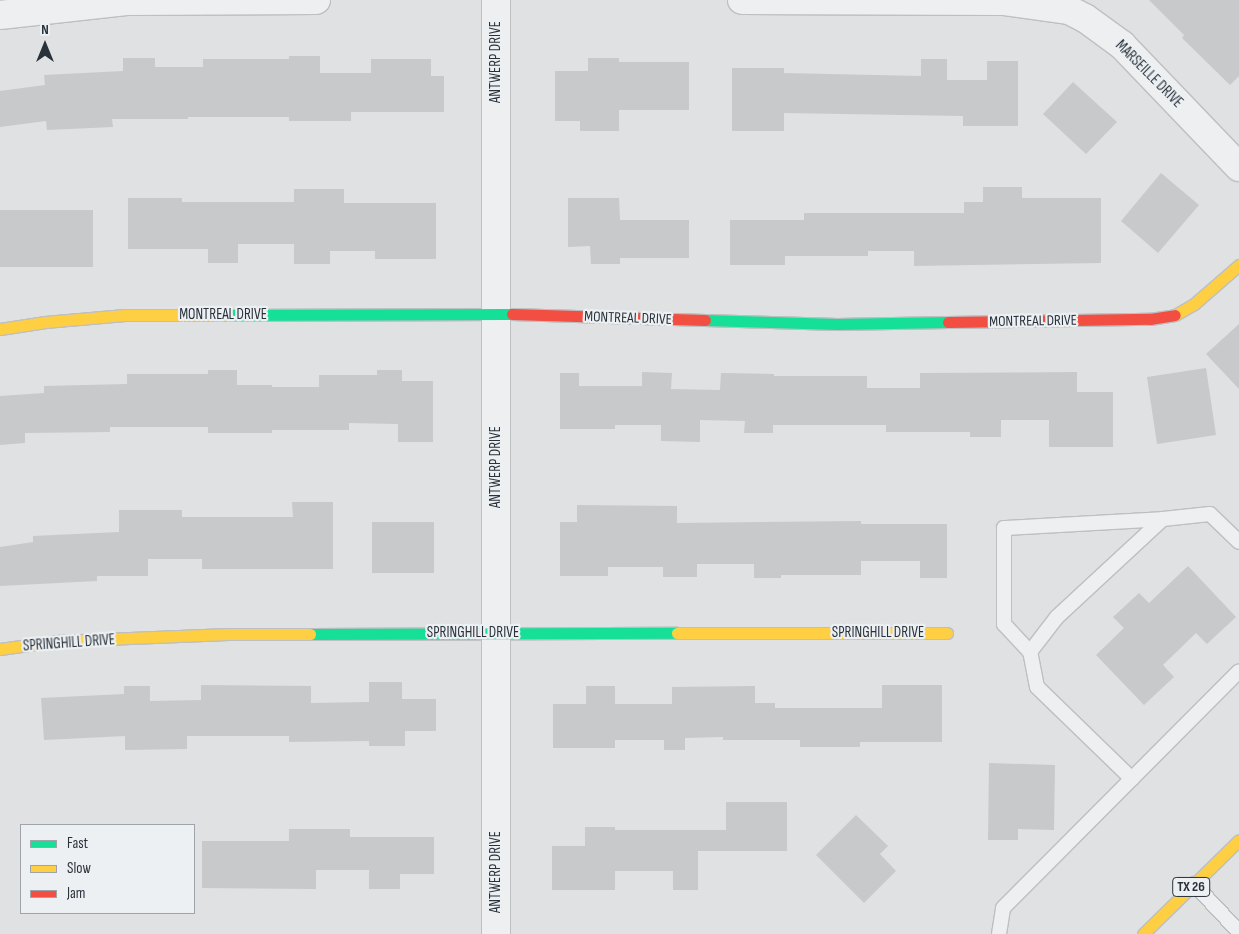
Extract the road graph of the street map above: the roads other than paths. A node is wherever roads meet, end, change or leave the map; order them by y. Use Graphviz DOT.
graph roads {
  1 [pos="316,0"];
  2 [pos="496,0"];
  3 [pos="742,0"];
  4 [pos="0,15"];
  5 [pos="1239,167"];
  6 [pos="1239,265"];
  7 [pos="496,314"];
  8 [pos="0,329"];
  9 [pos="1163,519"];
  10 [pos="1239,542"];
  11 [pos="947,632"];
  12 [pos="495,633"];
  13 [pos="0,649"];
  14 [pos="1030,652"];
  15 [pos="1239,671"];
  16 [pos="1132,779"];
  17 [pos="1239,840"];
  18 [pos="1194,884"];
  19 [pos="1239,932"];
  20 [pos="496,934"];
  21 [pos="999,934"];
  22 [pos="1143,934"];
  1 -- 4 [label="street"];
  2 -- 7 [label="street, ANTWERP DRIVE"];
  3 -- 5 [label="street, MARSEILLE DRIVE"];
  6 -- 7 [label="street, MONTREAL DRIVE"];
  7 -- 8 [label="street, MONTREAL DRIVE"];
  7 -- 12 [label="street, ANTWERP DRIVE"];
  9 -- 10 [label="lane"];
  9 -- 14 [label="lane"];
  9 -- 14 [label="lane"];
  11 -- 12 [label="street, SPRINGHILL DRIVE"];
  12 -- 13 [label="street, SPRINGHILL DRIVE"];
  12 -- 20 [label="street, ANTWERP DRIVE"];
  14 -- 16 [label="lane"];
  15 -- 16 [label="lane"];
  16 -- 21 [label="lane"];
  17 -- 18 [label="street, TX 26"];
  18 -- 19 [label="lane"];
  18 -- 22 [label="street, TX 26"];
}
